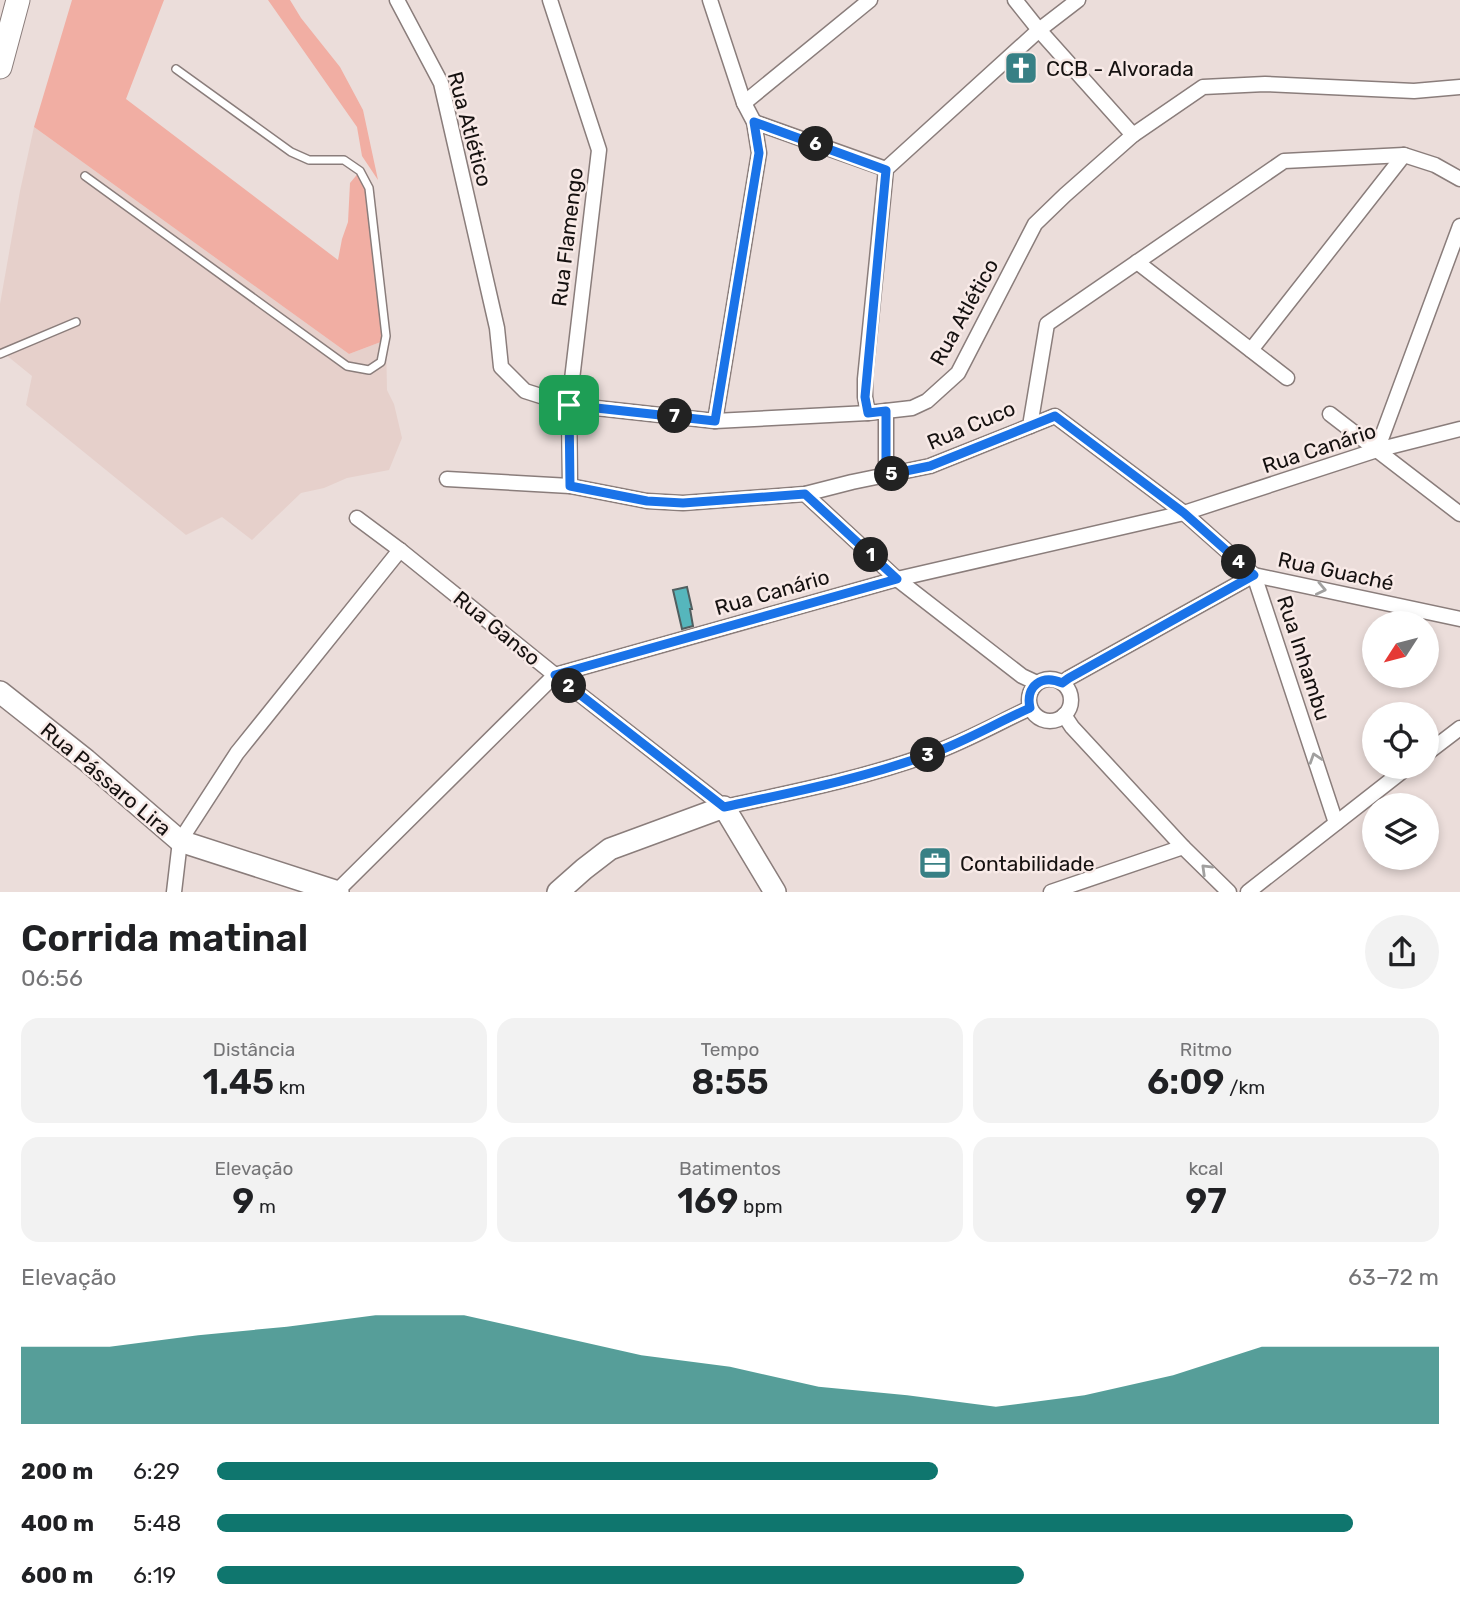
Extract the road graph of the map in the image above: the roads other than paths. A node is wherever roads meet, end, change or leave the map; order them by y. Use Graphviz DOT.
graph roads {
  1 [pos="18,0"];
  2 [pos="397,0"];
  3 [pos="550,0"];
  4 [pos="710,0"];
  5 [pos="870,0"];
  6 [pos="1015,0"];
  7 [pos="1078,0"];
  8 [pos="1039,30"];
  9 [pos="0,67"];
  10 [pos="176,69"];
  11 [pos="1460,87"];
  12 [pos="744,103"];
  13 [pos="754,122"];
  14 [pos="1133,135"];
  15 [pos="1404,155"];
  16 [pos="886,170"];
  17 [pos="85,176"];
  18 [pos="1460,179"];
  19 [pos="1460,226"];
  20 [pos="1137,262"];
  21 [pos="75,322"];
  22 [pos="1251,349"];
  23 [pos="0,354"];
  24 [pos="1287,378"];
  25 [pos="569,405"];
  26 [pos="886,411"];
  27 [pos="868,413"];
  28 [pos="1330,414"];
  29 [pos="715,421"];
  30 [pos="1030,426"];
  31 [pos="1460,429"];
  32 [pos="1377,450"];
  33 [pos="886,475"];
  34 [pos="447,479"];
  35 [pos="570,486"];
  36 [pos="805,494"];
  37 [pos="1184,513"];
  38 [pos="1460,514"];
  39 [pos="358,518"];
  40 [pos="400,550"];
  41 [pos="1254,575"];
  42 [pos="897,579"];
  43 [pos="1460,619"];
  44 [pos="555,675"];
  45 [pos="1062,683"];
  46 [pos="1037,684"];
  47 [pos="0,692"];
  48 [pos="1030,708"];
  49 [pos="1064,715"];
  50 [pos="1460,727"];
  51 [pos="1439,744"];
  52 [pos="1392,779"];
  53 [pos="724,807"];
  54 [pos="1336,823"];
  55 [pos="180,841"];
  56 [pos="1183,847"];
  57 [pos="1257,889"];
  58 [pos="174,891"];
  59 [pos="336,891"];
  60 [pos="558,891"];
  61 [pos="775,891"];
  62 [pos="1051,891"];
  63 [pos="1229,891"];
  1 -- 9 [label="main road"];
  2 -- 25 [label="street, Rua Atlético"];
  3 -- 25 [label="street, Rua Flamengo"];
  4 -- 12 [label="street"];
  5 -- 12 [label="street"];
  6 -- 8 [label="street"];
  7 -- 8 [label="street"];
  8 -- 14 [label="street"];
  8 -- 16 [label="street"];
  10 -- 17 [label="lane"];
  11 -- 14 [label="street, Rua Atlético"];
  12 -- 13 [label="street"];
  13 -- 16 [label="street"];
  13 -- 29 [label="street"];
  14 -- 26 [label="street, Rua Atlético"];
  15 -- 18 [label="street, Rua Cuco"];
  15 -- 20 [label="street, Rua Cuco"];
  15 -- 22 [label="street"];
  16 -- 27 [label="street"];
  19 -- 32 [label="street"];
  20 -- 22 [label="street"];
  20 -- 30 [label="street, Rua Cuco"];
  21 -- 23 [label="lane"];
  22 -- 24 [label="street"];
  25 -- 29 [label="street, Rua Atlético"];
  25 -- 35 [label="street, Rua Flamengo"];
  26 -- 27 [label="street, Rua Atlético"];
  26 -- 33 [label="street"];
  27 -- 29 [label="street, Rua Atlético"];
  28 -- 32 [label="street"];
  30 -- 33 [label="street, Rua Cuco"];
  30 -- 37 [label="street, Rua Inhambu"];
  31 -- 32 [label="street, Rua Canário"];
  32 -- 37 [label="street, Rua Canário"];
  32 -- 38 [label="street"];
  33 -- 36 [label="street, Rua Cuco"];
  34 -- 35 [label="street, Rua Cuco"];
  35 -- 36 [label="street, Rua Cuco"];
  36 -- 42 [label="street"];
  37 -- 41 [label="street, Rua Inhambu"];
  37 -- 42 [label="street, Rua Canário"];
  39 -- 40 [label="street, Rua Ganso"];
  40 -- 44 [label="street, Rua Ganso"];
  40 -- 55 [label="street"];
  41 -- 43 [label="street, Rua Guaché, one-way"];
  41 -- 45 [label="street, Rua Guaché"];
  54 -- 41 [label="street, Rua Inhambu, one-way"];
  42 -- 44 [label="street, Rua Canário"];
  42 -- 46 [label="street"];
  44 -- 53 [label="street, Rua Ganso"];
  44 -- 59 [label="street, Rua Canário"];
  45 -- 46 [label="street"];
  45 -- 49 [label="street"];
  46 -- 48 [label="street"];
  47 -- 55 [label="street, Rua Pássaro Lira"];
  48 -- 49 [label="street"];
  48 -- 53 [label="street"];
  49 -- 56 [label="street"];
  50 -- 51 [label="street"];
  52 -- 54 [label="street"];
  53 -- 60 [label="street"];
  53 -- 61 [label="street, Rua Ganso"];
  54 -- 57 [label="street"];
  55 -- 58 [label="street"];
  55 -- 59 [label="street, Rua Pássaro Lira"];
  56 -- 62 [label="street"];
  63 -- 56 [label="street, one-way"];
}
